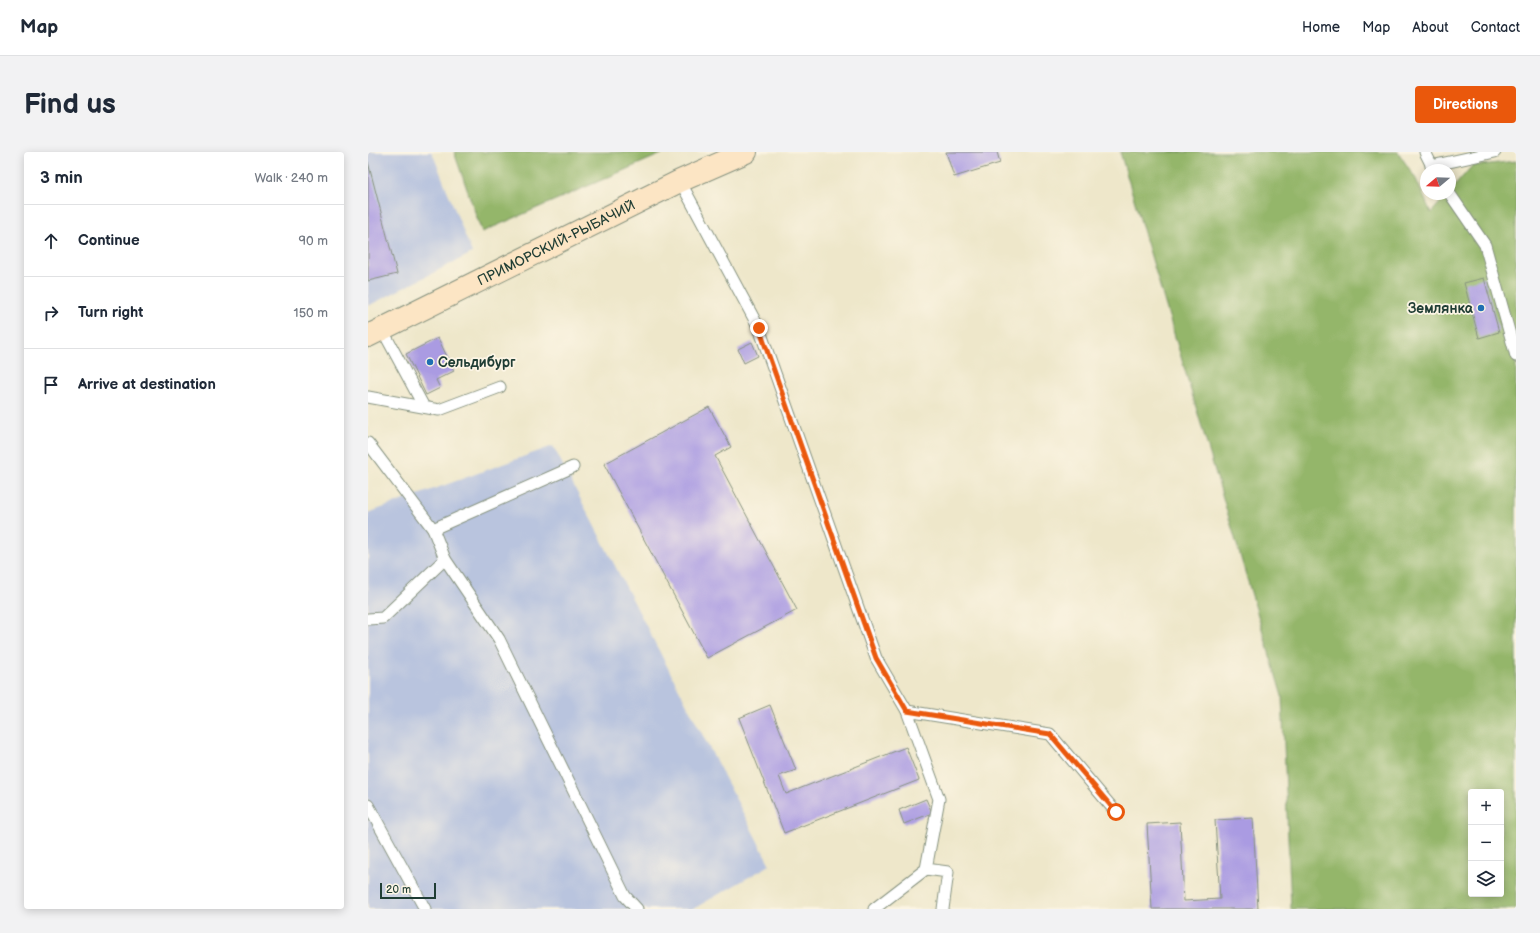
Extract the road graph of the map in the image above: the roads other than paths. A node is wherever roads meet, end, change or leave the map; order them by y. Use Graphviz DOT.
graph roads {
  1 [pos="746,152"];
  2 [pos="1425,152"];
  3 [pos="1495,152"];
  4 [pos="1431,164"];
  5 [pos="1448,164"];
  6 [pos="680,181"];
  7 [pos="1454,200"];
  8 [pos="375,332"];
  9 [pos="1516,356"];
  10 [pos="500,387"];
  11 [pos="368,397"];
  12 [pos="424,407"];
  13 [pos="368,443"];
  14 [pos="573,467"];
  15 [pos="433,529"];
  16 [pos="445,559"];
  17 [pos="368,619"];
  18 [pos="907,711"];
  19 [pos="368,805"];
  20 [pos="1116,812"];
  21 [pos="926,869"];
  22 [pos="425,909"];
  23 [pos="637,909"];
  24 [pos="874,909"];
  25 [pos="943,909"];
  1 -- 6 [label="main road, ПРИМОРСКИЙ-РЫБАЧИЙ"];
  2 -- 4 [label="lane"];
  3 -- 5 [label="lane"];
  6 -- 8 [label="main road, ПРИМОРСКИЙ-РЫБАЧИЙ"];
  6 -- 18 [label="lane"];
  7 -- 9 [label="lane"];
  8 -- 12 [label="lane"];
  10 -- 12 [label="lane"];
  11 -- 12 [label="lane"];
  13 -- 15 [label="lane"];
  14 -- 15 [label="lane"];
  15 -- 16 [label="lane"];
  16 -- 17 [label="lane"];
  16 -- 23 [label="lane"];
  18 -- 20 [label="lane"];
  18 -- 21 [label="lane"];
  19 -- 22 [label="lane"];
  21 -- 24 [label="lane"];
  21 -- 25 [label="lane"];
}
